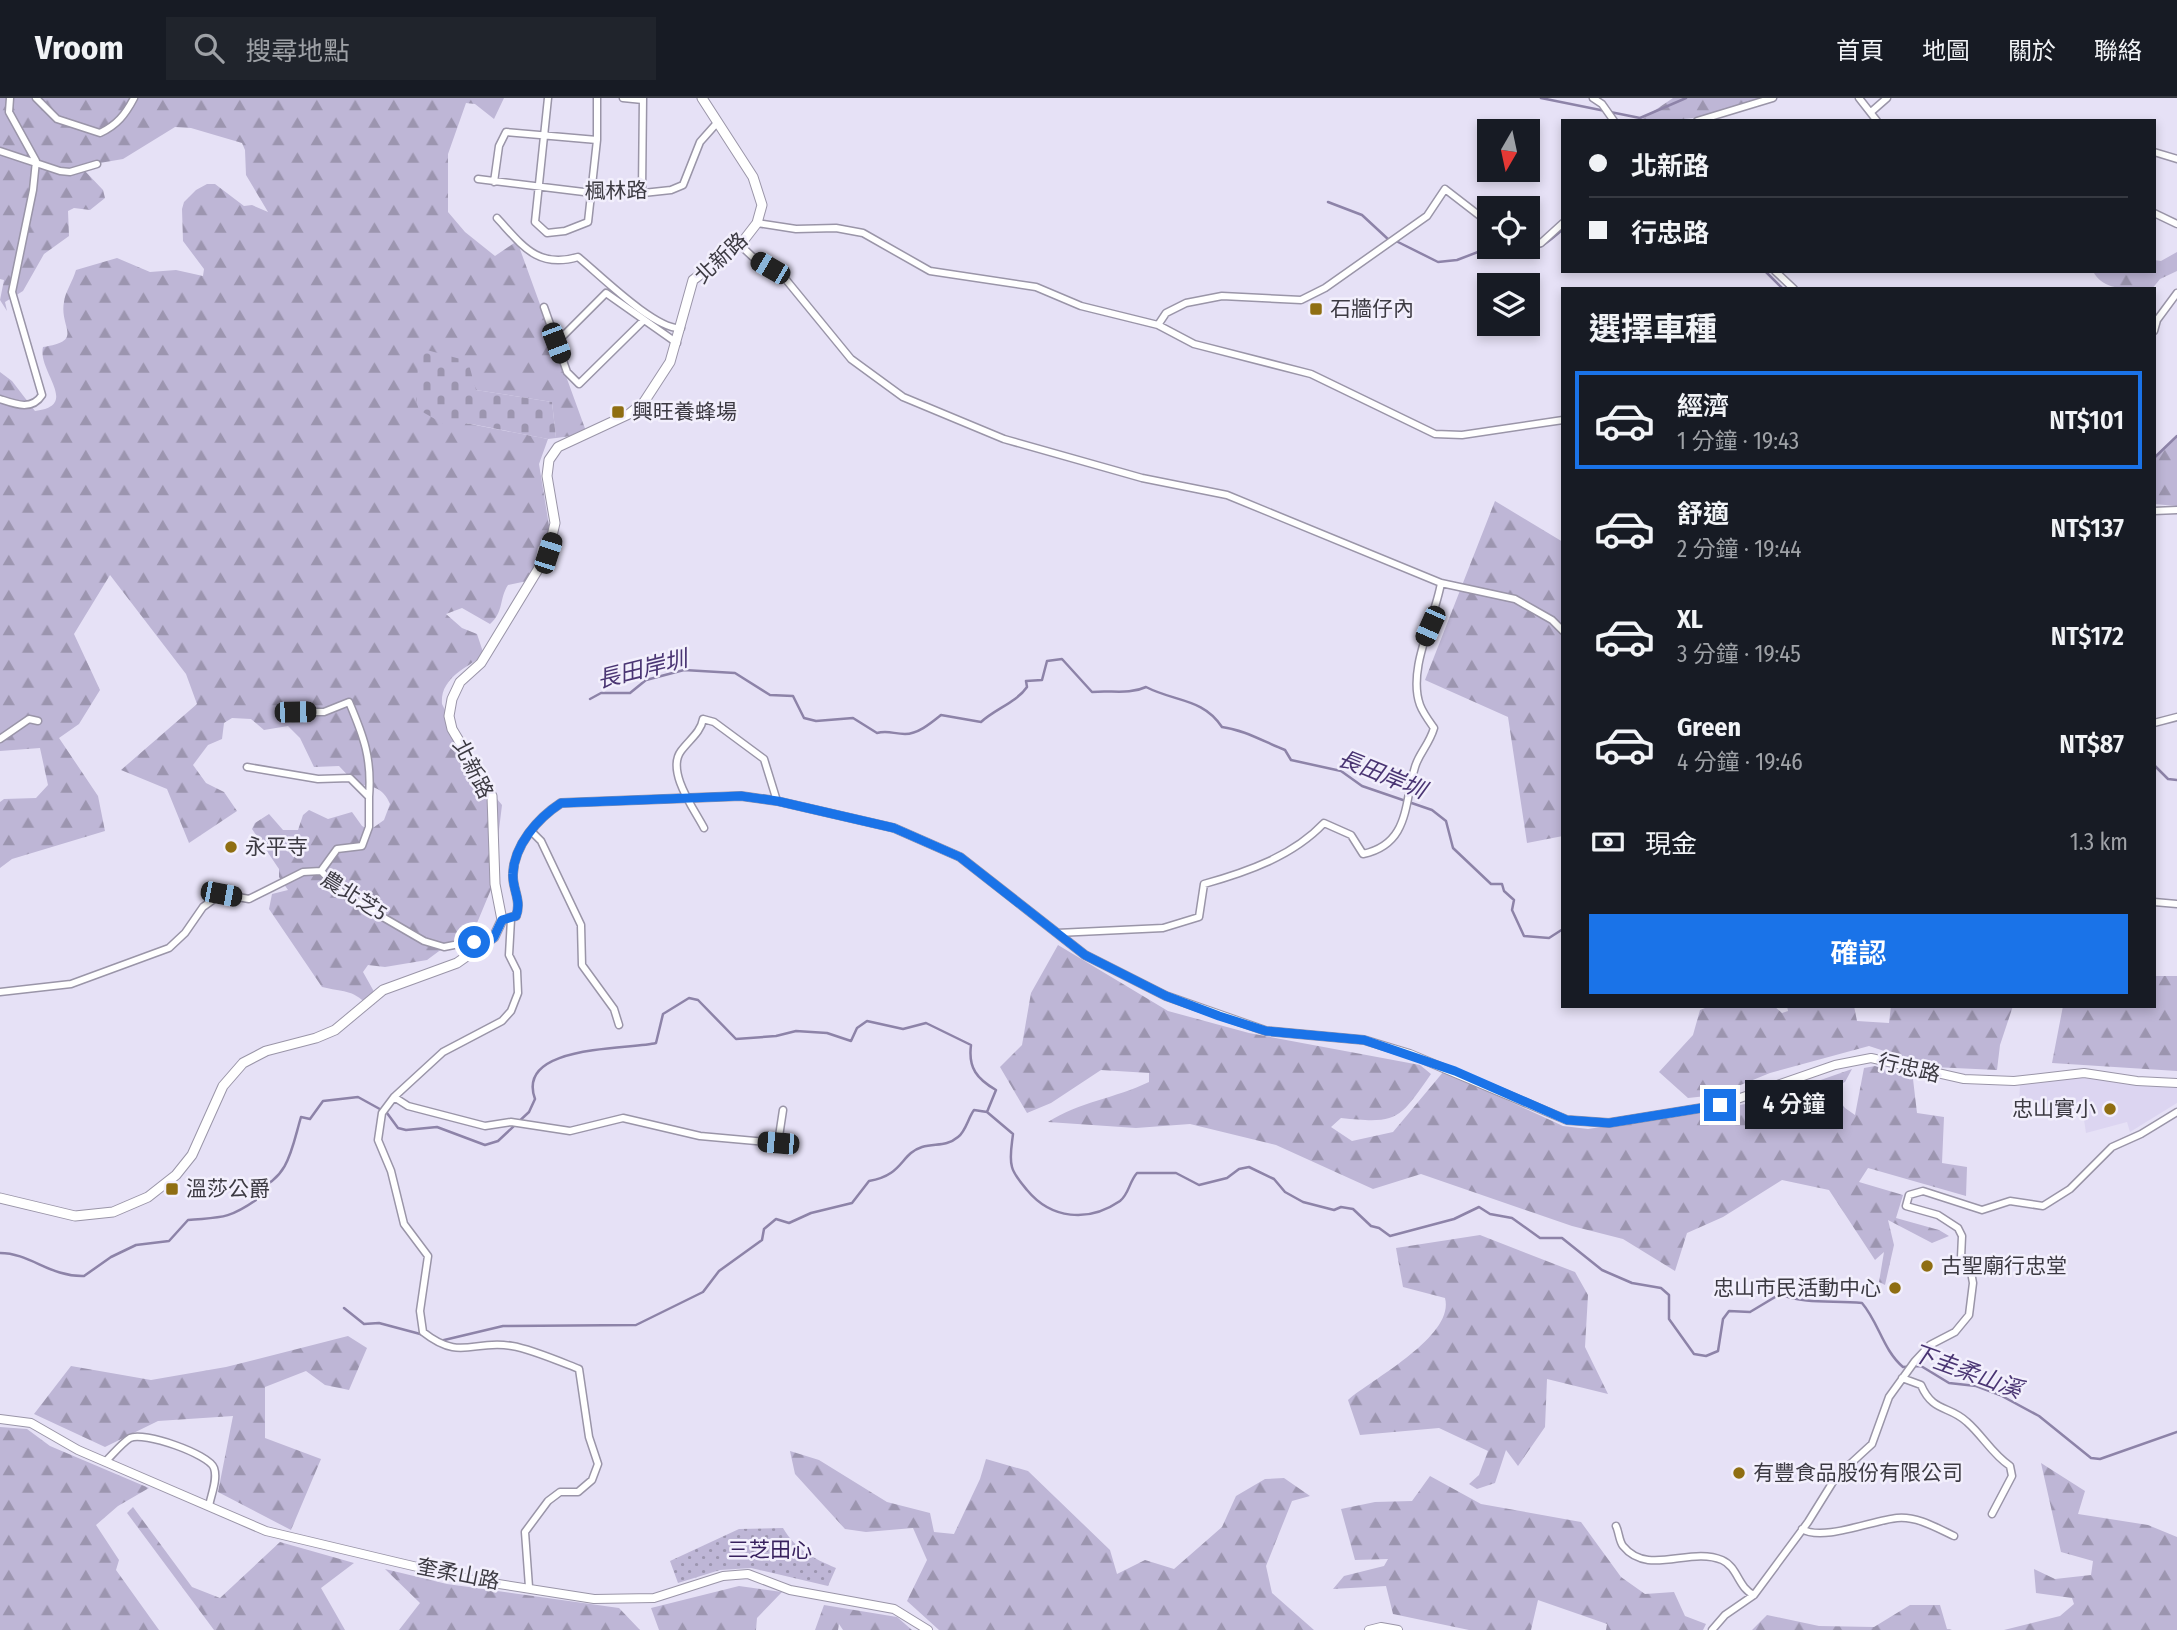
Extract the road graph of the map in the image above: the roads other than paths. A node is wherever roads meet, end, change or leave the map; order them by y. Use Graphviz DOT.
graph roads {
  1 [pos="10,98"];
  2 [pos="36,98"];
  3 [pos="134,98"];
  4 [pos="548,98"];
  5 [pos="597,98"];
  6 [pos="623,98"];
  7 [pos="702,98"];
  8 [pos="1593,98"];
  9 [pos="1773,98"];
  10 [pos="1859,98"];
  11 [pos="1887,98"];
  12 [pos="643,99"];
  13 [pos="1871,112"];
  14 [pos="1613,119"];
  15 [pos="1704,119"];
  16 [pos="1876,119"];
  17 [pos="716,124"];
  18 [pos="544,136"];
  19 [pos="597,140"];
  20 [pos="0,151"];
  21 [pos="2156,153"];
  22 [pos="2177,159"];
  23 [pos="36,161"];
  24 [pos="97,164"];
  25 [pos="478,179"];
  26 [pos="494,182"];
  27 [pos="538,188"];
  28 [pos="642,191"];
  29 [pos="592,193"];
  30 [pos="1477,214"];
  31 [pos="2156,214"];
  32 [pos="497,218"];
  33 [pos="757,223"];
  34 [pos="2177,224"];
  35 [pos="1561,225"];
  36 [pos="1540,243"];
  37 [pos="740,245"];
  38 [pos="1777,273"];
  39 [pos="1792,287"];
  40 [pos="2177,293"];
  41 [pos="544,307"];
  42 [pos="645,320"];
  43 [pos="2156,324"];
  44 [pos="1158,325"];
  45 [pos="681,328"];
  46 [pos="556,343"];
  47 [pos="677,343"];
  48 [pos="0,398"];
  49 [pos="1561,420"];
  50 [pos="2177,510"];
  51 [pos="2156,511"];
  52 [pos="1441,583"];
  53 [pos="1561,629"];
  54 [pos="292,710"];
  55 [pos="2177,718"];
  56 [pos="38,721"];
  57 [pos="2156,723"];
  58 [pos="0,739"];
  59 [pos="247,767"];
  60 [pos="369,797"];
  61 [pos="685,799"];
  62 [pos="777,801"];
  63 [pos="704,828"];
  64 [pos="531,831"];
  65 [pos="321,871"];
  66 [pos="2156,902"];
  67 [pos="2177,904"];
  68 [pos="507,919"];
  69 [pos="1057,933"];
  70 [pos="486,944"];
  71 [pos="0,992"];
  72 [pos="619,1025"];
  73 [pos="2177,1083"];
  74 [pos="394,1097"];
  75 [pos="783,1110"];
  76 [pos="2177,1112"];
  77 [pos="0,1198"];
  78 [pos="1904,1375"];
  79 [pos="0,1419"];
  80 [pos="106,1461"];
  81 [pos="209,1506"];
  82 [pos="1992,1514"];
  83 [pos="1616,1526"];
  84 [pos="1802,1529"];
  85 [pos="1954,1536"];
  86 [pos="529,1587"];
  87 [pos="1754,1595"];
  88 [pos="928,1630"];
  89 [pos="1369,1630"];
  90 [pos="1398,1630"];
  91 [pos="1712,1630"];
  1 -- 23 [label="street"];
  2 -- 3 [label="street"];
  4 -- 18 [label="street"];
  5 -- 19 [label="street"];
  6 -- 12 [label="street"];
  7 -- 17 [label="main road, 北新路"];
  8 -- 14 [label="street"];
  9 -- 15 [label="street"];
  10 -- 13 [label="street"];
  11 -- 13 [label="street"];
  12 -- 28 [label="street"];
  13 -- 16 [label="street"];
  17 -- 28 [label="street, 楓林路"];
  17 -- 33 [label="main road, 北新路"];
  18 -- 19 [label="street"];
  18 -- 26 [label="street"];
  18 -- 27 [label="street"];
  19 -- 29 [label="street"];
  20 -- 23 [label="street"];
  21 -- 22 [label="street"];
  23 -- 24 [label="street"];
  23 -- 48 [label="street"];
  25 -- 26 [label="street, 楓林路"];
  26 -- 27 [label="street, 楓林路"];
  27 -- 29 [label="street, 楓林路"];
  27 -- 29 [label="street"];
  28 -- 29 [label="street, 楓林路"];
  30 -- 44 [label="street"];
  31 -- 34 [label="street"];
  32 -- 45 [label="street"];
  33 -- 37 [label="main road, 北新路"];
  33 -- 44 [label="street"];
  35 -- 36 [label="street"];
  37 -- 45 [label="main road, 北新路"];
  37 -- 52 [label="street"];
  38 -- 39 [label="street"];
  40 -- 43 [label="street"];
  41 -- 46 [label="street"];
  42 -- 46 [label="street"];
  42 -- 46 [label="street"];
  42 -- 47 [label="street"];
  44 -- 49 [label="street"];
  45 -- 47 [label="main road, 北新路"];
  47 -- 68 [label="main road, 北新路"];
  50 -- 51 [label="street"];
  52 -- 53 [label="street"];
  52 -- 69 [label="street"];
  54 -- 60 [label="street"];
  55 -- 57 [label="street"];
  56 -- 58 [label="street"];
  59 -- 60 [label="street"];
  60 -- 65 [label="street"];
  61 -- 62 [label="street, 行忠路"];
  61 -- 62 [label="street"];
  61 -- 63 [label="street"];
  61 -- 64 [label="street, 行忠路"];
  62 -- 69 [label="street, 行忠路"];
  64 -- 68 [label="street, 行忠路"];
  64 -- 72 [label="street"];
  65 -- 70 [label="street, 農北芝5"];
  65 -- 71 [label="street, 農北芝5"];
  66 -- 67 [label="street"];
  68 -- 70 [label="main road"];
  68 -- 74 [label="street"];
  69 -- 73 [label="street, 行忠路"];
  70 -- 77 [label="main road"];
  74 -- 75 [label="street"];
  74 -- 86 [label="street"];
  76 -- 78 [label="street"];
  78 -- 82 [label="street"];
  78 -- 84 [label="street"];
  79 -- 80 [label="street, 奎柔山路"];
  80 -- 81 [label="street, 奎柔山路"];
  80 -- 81 [label="street"];
  81 -- 86 [label="street, 奎柔山路"];
  83 -- 87 [label="street"];
  84 -- 85 [label="street"];
  84 -- 87 [label="street"];
  86 -- 88 [label="street, 奎柔山路"];
  87 -- 91 [label="street"];
  89 -- 90 [label="street"];
}
